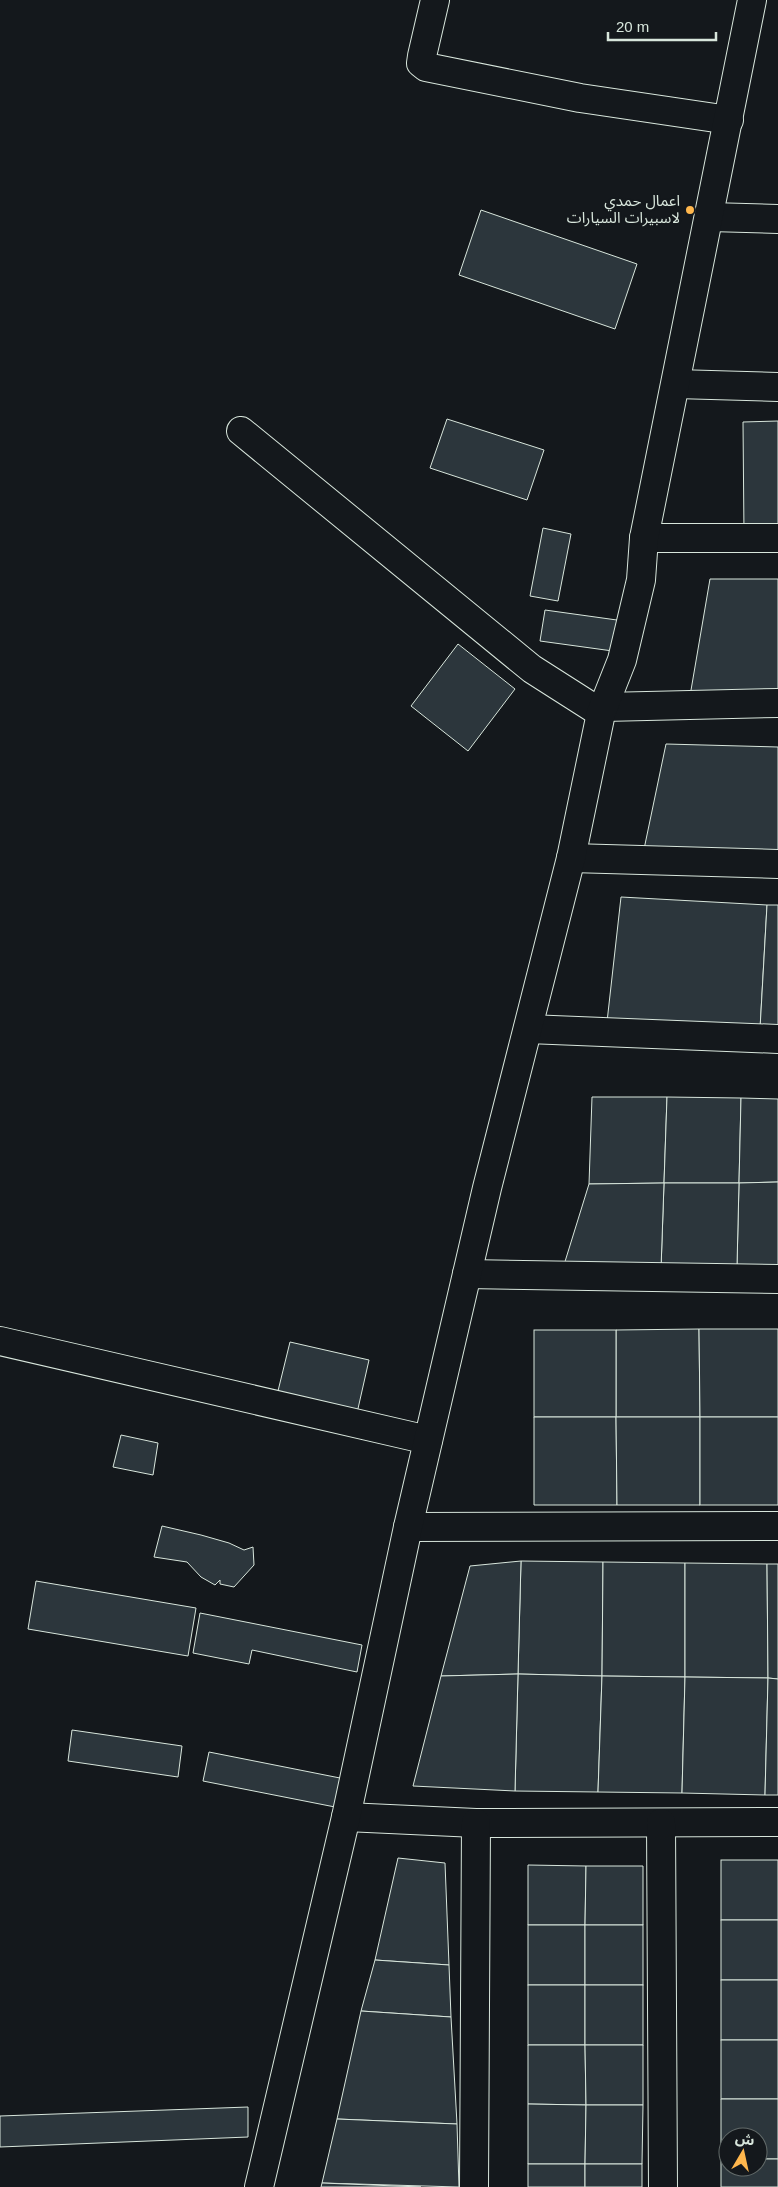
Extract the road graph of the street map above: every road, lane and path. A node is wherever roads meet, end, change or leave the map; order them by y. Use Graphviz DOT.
graph roads {
  1 [pos="435,0"];
  2 [pos="752,0"];
  3 [pos="729,120"];
  4 [pos="710,216"];
  5 [pos="778,219"];
  6 [pos="676,384"];
  7 [pos="778,387"];
  8 [pos="241,431"];
  9 [pos="644,538"];
  10 [pos="778,538"];
  11 [pos="778,703"];
  12 [pos="602,710"];
  13 [pos="571,858"];
  14 [pos="778,864"];
  15 [pos="528,1029"];
  16 [pos="778,1039"];
  17 [pos="467,1274"];
  18 [pos="778,1279"];
  19 [pos="0,1341"];
  20 [pos="428,1440"];
  21 [pos="778,1526"];
  22 [pos="408,1527"];
  23 [pos="346,1817"];
  24 [pos="661,1822"];
  25 [pos="778,1822"];
  26 [pos="476,1823"];
  27 [pos="259,2187"];
  28 [pos="474,2187"];
  29 [pos="663,2187"];
  1 -- 3 [label="street"];
  2 -- 3 [label="street"];
  3 -- 4 [label="street"];
  4 -- 5 [label="street"];
  4 -- 6 [label="street"];
  6 -- 7 [label="street"];
  6 -- 9 [label="street"];
  8 -- 12 [label="street"];
  9 -- 10 [label="street"];
  9 -- 12 [label="street"];
  11 -- 12 [label="street"];
  12 -- 13 [label="street"];
  13 -- 14 [label="street"];
  13 -- 15 [label="street"];
  15 -- 16 [label="street"];
  15 -- 17 [label="street"];
  17 -- 18 [label="street"];
  17 -- 20 [label="street"];
  19 -- 20 [label="street"];
  20 -- 22 [label="street"];
  21 -- 22 [label="street"];
  22 -- 23 [label="street"];
  23 -- 26 [label="street"];
  23 -- 27 [label="street"];
  24 -- 25 [label="street"];
  24 -- 26 [label="street"];
  24 -- 29 [label="street"];
  26 -- 28 [label="street"];
}
